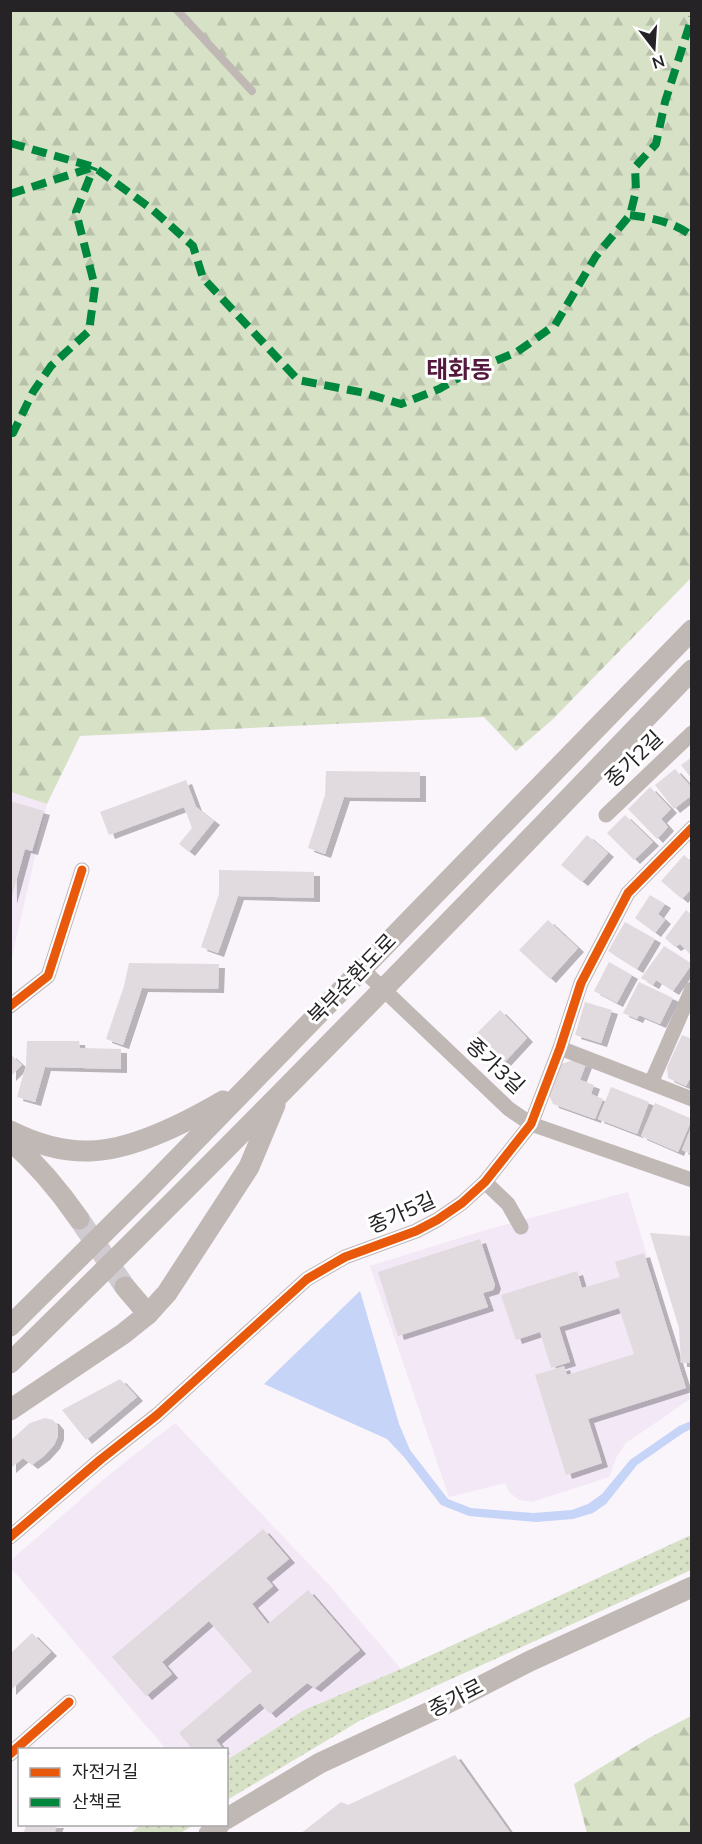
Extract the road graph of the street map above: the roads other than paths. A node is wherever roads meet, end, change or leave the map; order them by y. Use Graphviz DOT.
graph roads {
  1 [pos="177,10"];
  2 [pos="252,91"];
  3 [pos="692,630"];
  4 [pos="692,670"];
  5 [pos="692,733"];
  6 [pos="606,816"];
  7 [pos="692,828"];
  8 [pos="82,870"];
  9 [pos="362,969"];
  10 [pos="383,989"];
  11 [pos="692,989"];
  12 [pos="10,1006"];
  13 [pos="560,1048"];
  14 [pos="651,1083"];
  15 [pos="245,1089"];
  16 [pos="280,1094"];
  17 [pos="692,1099"];
  18 [pos="531,1124"];
  19 [pos="10,1131"];
  20 [pos="10,1140"];
  21 [pos="692,1180"];
  22 [pos="485,1182"];
  23 [pos="79,1219"];
  24 [pos="521,1227"];
  25 [pos="125,1287"];
  26 [pos="148,1314"];
  27 [pos="10,1326"];
  28 [pos="10,1363"];
  29 [pos="10,1410"];
  30 [pos="10,1537"];
  31 [pos="692,1587"];
  32 [pos="69,1702"];
  33 [pos="10,1755"];
  34 [pos="228,1818"];
  1 -- 2 [label="lane"];
  3 -- 9 [label="main road, 북부순환도로"];
  4 -- 10 [label="main road, 북부순환도로"];
  5 -- 6 [label="street, 종가2길"];
  7 -- 13 [label="street, 종가5길"];
  8 -- 12 [label="street"];
  9 -- 10 [label="street, 종가3길"];
  9 -- 15 [label="main road, 북부순환도로"];
  10 -- 16 [label="main road, 북부순환도로"];
  10 -- 18 [label="street, 종가3길"];
  11 -- 14 [label="street"];
  13 -- 14 [label="street"];
  13 -- 18 [label="street, 종가5길"];
  14 -- 17 [label="street"];
  15 -- 19 [label="main road"];
  15 -- 27 [label="main road, 북부순환도로"];
  16 -- 26 [label="main road"];
  16 -- 28 [label="main road, 북부순환도로"];
  18 -- 21 [label="street, 종가3길"];
  18 -- 22 [label="street, 종가5길"];
  20 -- 23 [label="main road"];
  22 -- 24 [label="street"];
  22 -- 30 [label="street, 종가5길"];
  25 -- 26 [label="main road"];
  26 -- 29 [label="main road"];
  31 -- 34 [label="main road, 종가로"];
  32 -- 33 [label="street"];
}
